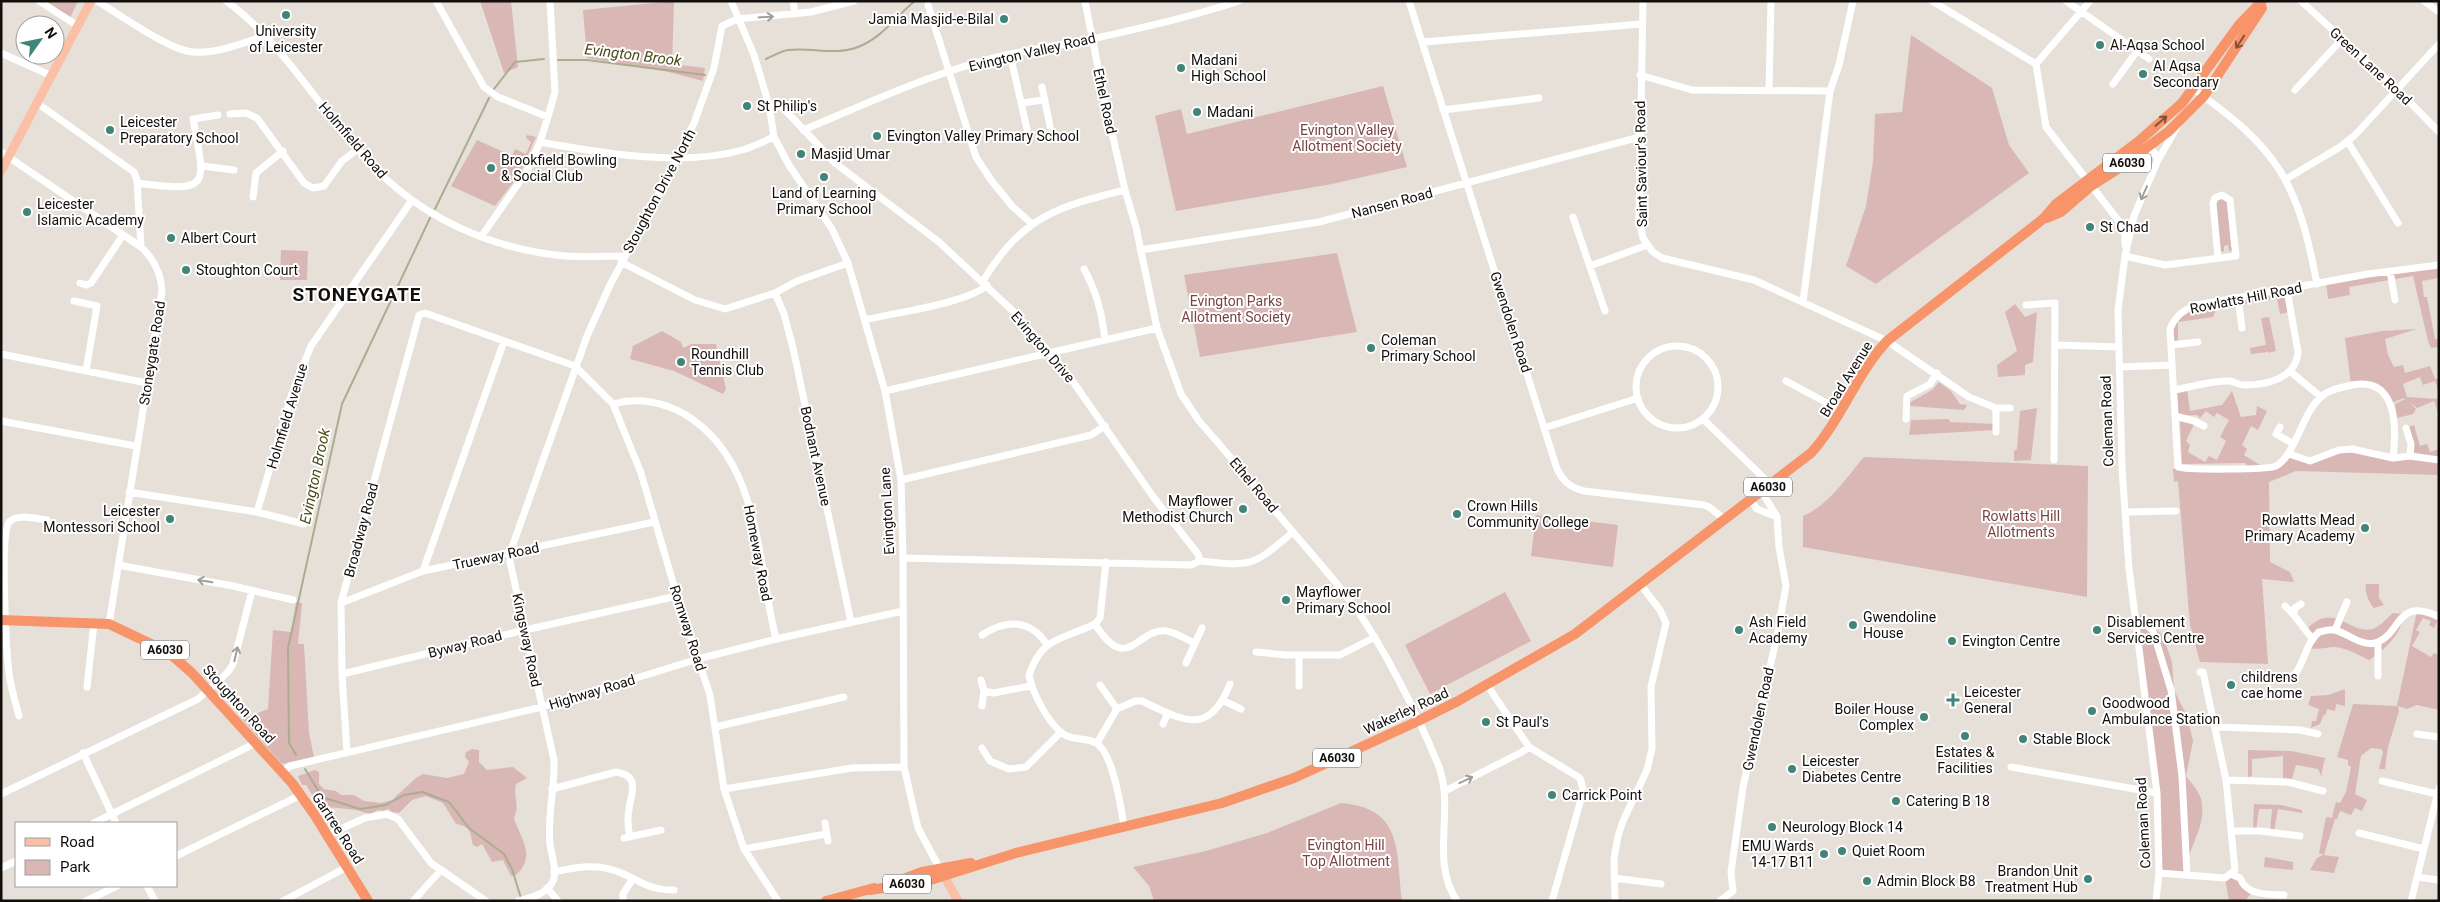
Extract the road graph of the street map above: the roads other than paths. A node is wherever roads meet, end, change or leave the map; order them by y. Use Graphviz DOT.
graph roads {
  1 [pos="39,1"];
  2 [pos="91,1"];
  3 [pos="97,1"];
  4 [pos="226,1"];
  5 [pos="436,1"];
  6 [pos="550,1"];
  7 [pos="731,1"];
  8 [pos="793,1"];
  9 [pos="1085,1"];
  10 [pos="1239,1"];
  11 [pos="1409,1"];
  12 [pos="1643,1"];
  13 [pos="1771,1"];
  14 [pos="1853,1"];
  15 [pos="1932,1"];
  16 [pos="2066,1"];
  17 [pos="2090,1"];
  18 [pos="2262,1"];
  19 [pos="2267,1"];
  20 [pos="2301,1"];
  21 [pos="2424,1"];
  22 [pos="852,2"];
  23 [pos="928,5"];
  24 [pos="2082,12"];
  25 [pos="2439,12"];
  26 [pos="795,14"];
  27 [pos="737,19"];
  28 [pos="1642,24"];
  29 [pos="78,26"];
  30 [pos="265,36"];
  31 [pos="2343,38"];
  32 [pos="1093,42"];
  33 [pos="1423,42"];
  34 [pos="2439,44"];
  35 [pos="2137,51"];
  36 [pos="1,53"];
  37 [pos="1010,54"];
  38 [pos="2149,59"];
  39 [pos="2036,64"];
  40 [pos="948,73"];
  41 [pos="1640,75"];
  42 [pos="52,76"];
  43 [pos="2113,84"];
  44 [pos="1042,87"];
  45 [pos="2194,89"];
  46 [pos="2397,89"];
  47 [pos="1769,90"];
  48 [pos="2295,90"];
  49 [pos="1830,91"];
  50 [pos="2204,96"];
  51 [pos="1539,98"];
  52 [pos="1043,100"];
  53 [pos="37,103"];
  54 [pos="1022,104"];
  55 [pos="769,105"];
  56 [pos="1443,110"];
  57 [pos="230,114"];
  58 [pos="218,115"];
  59 [pos="548,117"];
  60 [pos="2182,118"];
  61 [pos="1050,126"];
  62 [pos="1028,129"];
  63 [pos="803,130"];
  64 [pos="2439,132"];
  65 [pos="774,137"];
  66 [pos="1640,137"];
  67 [pos="540,142"];
  68 [pos="2348,142"];
  69 [pos="2143,144"];
  70 [pos="358,149"];
  71 [pos="283,151"];
  72 [pos="5,154"];
  73 [pos="678,158"];
  74 [pos="2158,160"];
  75 [pos="202,166"];
  76 [pos="234,170"];
  77 [pos="1,172"];
  78 [pos="2286,179"];
  79 [pos="1466,182"];
  80 [pos="138,183"];
  81 [pos="2088,183"];
  82 [pos="1125,190"];
  83 [pos="253,197"];
  84 [pos="412,200"];
  85 [pos="2134,216"];
  86 [pos="1573,217"];
  87 [pos="2398,223"];
  88 [pos="1032,224"];
  89 [pos="2121,224"];
  90 [pos="123,235"];
  91 [pos="481,237"];
  92 [pos="1647,245"];
  93 [pos="141,247"];
  94 [pos="1140,250"];
  95 [pos="2125,256"];
  96 [pos="2218,258"];
  97 [pos="623,259"];
  98 [pos="848,263"];
  99 [pos="2439,265"];
  100 [pos="1590,266"];
  101 [pos="1084,269"];
  102 [pos="2390,271"];
  103 [pos="80,283"];
  104 [pos="985,283"];
  105 [pos="2317,284"];
  106 [pos="2287,290"];
  107 [pos="774,293"];
  108 [pos="2238,298"];
  109 [pos="2395,300"];
  110 [pos="74,301"];
  111 [pos="1803,302"];
  112 [pos="2026,305"];
  113 [pos="1606,311"];
  114 [pos="865,320"];
  115 [pos="1157,328"];
  116 [pos="2242,328"];
  117 [pos="1105,340"];
  118 [pos="504,341"];
  119 [pos="1887,341"];
  120 [pos="2198,342"];
  121 [pos="2055,345"];
  122 [pos="2170,345"];
  123 [pos="2118,348"];
  124 [pos="1051,353"];
  125 [pos="1,354"];
  126 [pos="2172,365"];
  127 [pos="575,366"];
  128 [pos="2119,368"];
  129 [pos="86,371"];
  130 [pos="2291,372"];
  131 [pos="1937,373"];
  132 [pos="1786,381"];
  133 [pos="147,383"];
  134 [pos="2175,390"];
  135 [pos="885,391"];
  136 [pos="2321,397"];
  137 [pos="1638,398"];
  138 [pos="614,404"];
  139 [pos="1996,408"];
  140 [pos="2010,408"];
  141 [pos="1842,411"];
  142 [pos="2175,416"];
  143 [pos="1703,419"];
  144 [pos="1906,419"];
  145 [pos="1,422"];
  146 [pos="1105,426"];
  147 [pos="2204,426"];
  148 [pos="2280,426"];
  149 [pos="1544,428"];
  150 [pos="2406,428"];
  151 [pos="1996,432"];
  152 [pos="2292,443"];
  153 [pos="136,446"];
  154 [pos="2289,454"];
  155 [pos="2410,456"];
  156 [pos="2393,458"];
  157 [pos="2054,460"];
  158 [pos="2439,460"];
  159 [pos="901,480"];
  160 [pos="1771,485"];
  161 [pos="129,492"];
  162 [pos="1762,492"];
  163 [pos="1750,500"];
  164 [pos="2176,511"];
  165 [pos="257,512"];
  166 [pos="2126,512"];
  167 [pos="1777,517"];
  168 [pos="1724,519"];
  169 [pos="47,520"];
  170 [pos="654,522"];
  171 [pos="304,524"];
  172 [pos="1293,532"];
  173 [pos="510,553"];
  174 [pos="903,558"];
  175 [pos="1200,561"];
  176 [pos="1106,562"];
  177 [pos="118,565"];
  178 [pos="423,571"];
  179 [pos="1640,584"];
  180 [pos="252,591"];
  181 [pos="677,596"];
  182 [pos="293,600"];
  183 [pos="2347,602"];
  184 [pos="341,603"];
  185 [pos="2301,604"];
  186 [pos="2285,606"];
  187 [pos="903,611"];
  188 [pos="2294,614"];
  189 [pos="2439,617"];
  190 [pos="3,620"];
  191 [pos="851,622"];
  192 [pos="94,623"];
  193 [pos="109,624"];
  194 [pos="1095,624"];
  195 [pos="2135,625"];
  196 [pos="1202,628"];
  197 [pos="525,630"];
  198 [pos="2335,630"];
  199 [pos="982,635"];
  200 [pos="1375,637"];
  201 [pos="2312,638"];
  202 [pos="776,639"];
  203 [pos="2378,642"];
  204 [pos="1194,643"];
  205 [pos="1047,645"];
  206 [pos="1256,652"];
  207 [pos="1299,656"];
  208 [pos="698,659"];
  209 [pos="1186,663"];
  210 [pos="2200,672"];
  211 [pos="342,674"];
  212 [pos="2295,674"];
  213 [pos="2378,676"];
  214 [pos="10,678"];
  215 [pos="981,680"];
  216 [pos="1,681"];
  217 [pos="1230,684"];
  218 [pos="1487,685"];
  219 [pos="1031,686"];
  220 [pos="1100,686"];
  221 [pos="1299,686"];
  222 [pos="86,687"];
  223 [pos="206,691"];
  224 [pos="984,691"];
  225 [pos="844,696"];
  226 [pos="1224,700"];
  227 [pos="982,706"];
  228 [pos="542,707"];
  229 [pos="1117,709"];
  230 [pos="1241,709"];
  231 [pos="1168,713"];
  232 [pos="19,716"];
  233 [pos="1418,721"];
  234 [pos="1163,724"];
  235 [pos="715,727"];
  236 [pos="2216,727"];
  237 [pos="1061,732"];
  238 [pos="2318,734"];
  239 [pos="2417,734"];
  240 [pos="2439,737"];
  241 [pos="256,743"];
  242 [pos="1097,743"];
  243 [pos="1529,746"];
  244 [pos="982,748"];
  245 [pos="346,752"];
  246 [pos="83,754"];
  247 [pos="904,767"];
  248 [pos="2011,767"];
  249 [pos="283,772"];
  250 [pos="2226,780"];
  251 [pos="2382,781"];
  252 [pos="552,789"];
  253 [pos="724,789"];
  254 [pos="1445,790"];
  255 [pos="2323,791"];
  256 [pos="2438,791"];
  257 [pos="2157,793"];
  258 [pos="1,794"];
  259 [pos="300,795"];
  260 [pos="111,815"];
  261 [pos="96,822"];
  262 [pos="115,822"];
  263 [pos="825,823"];
  264 [pos="1124,826"];
  265 [pos="662,830"];
  266 [pos="2231,831"];
  267 [pos="2359,833"];
  268 [pos="327,835"];
  269 [pos="2300,836"];
  270 [pos="744,849"];
  271 [pos="2424,849"];
  272 [pos="178,855"];
  273 [pos="15,861"];
  274 [pos="347,867"];
  275 [pos="1,868"];
  276 [pos="441,870"];
  277 [pos="554,872"];
  278 [pos="942,873"];
  279 [pos="2159,873"];
  280 [pos="2187,874"];
  281 [pos="2231,874"];
  282 [pos="1614,878"];
  283 [pos="2417,878"];
  284 [pos="632,880"];
  285 [pos="2439,880"];
  286 [pos="1661,884"];
  287 [pos="115,887"];
  288 [pos="148,887"];
  289 [pos="547,888"];
  290 [pos="674,890"];
  291 [pos="2282,897"];
  292 [pos="522,900"];
  293 [pos="86,901"];
  294 [pos="155,901"];
  295 [pos="283,901"];
  296 [pos="368,901"];
  297 [pos="413,901"];
  298 [pos="486,901"];
  299 [pos="558,901"];
  300 [pos="623,901"];
  301 [pos="778,901"];
  302 [pos="826,901"];
  303 [pos="958,901"];
  304 [pos="1457,901"];
  305 [pos="1552,901"];
  306 [pos="1615,901"];
  307 [pos="1720,901"];
  308 [pos="2156,901"];
  309 [pos="2412,901"];
  1 -- 29 [label="street"];
  2 -- 29 [label="main road"];
  3 -- 30 [label="street"];
  4 -- 30 [label="street, Holmfield Road"];
  5 -- 59 [label="street"];
  6 -- 59 [label="street"];
  7 -- 27 [label="street, Evington Lane"];
  8 -- 26 [label="street"];
  9 -- 32 [label="street, Ethel Road"];
  10 -- 32 [label="street, Evington Valley Road"];
  11 -- 33 [label="street, Gwendolen Road"];
  12 -- 28 [label="street, Saint Saviour's Road"];
  13 -- 47 [label="street"];
  14 -- 49 [label="street"];
  15 -- 39 [label="street"];
  16 -- 24 [label="street"];
  17 -- 24 [label="street"];
  18 -- 45 [label="highway, A6030"];
  19 -- 50 [label="highway, A6030, one-way"];
  20 -- 31 [label="street, Green Lane Road"];
  21 -- 25 [label="street"];
  22 -- 26 [label="street"];
  23 -- 40 [label="street"];
  24 -- 35 [label="street"];
  24 -- 39 [label="street"];
  27 -- 26 [label="street, one-way"];
  27 -- 55 [label="street, Evington Lane"];
  27 -- 73 [label="street, Stoughton Drive North"];
  28 -- 33 [label="street"];
  28 -- 41 [label="street, Saint Saviour's Road"];
  29 -- 42 [label="main road"];
  30 -- 70 [label="street, Holmfield Road"];
  31 -- 46 [label="street, Green Lane Road"];
  31 -- 48 [label="street"];
  32 -- 37 [label="street, Evington Valley Road"];
  32 -- 82 [label="street, Ethel Road"];
  33 -- 56 [label="street, Gwendolen Road"];
  34 -- 46 [label="street"];
  35 -- 38 [label="street"];
  35 -- 43 [label="street"];
  36 -- 42 [label="street"];
  37 -- 40 [label="street, Evington Valley Road"];
  37 -- 54 [label="street"];
  39 -- 81 [label="street"];
  40 -- 63 [label="street, Evington Valley Road"];
  40 -- 88 [label="street"];
  41 -- 47 [label="street"];
  41 -- 66 [label="street, Saint Saviour's Road"];
  42 -- 53 [label="main road"];
  44 -- 52 [label="street"];
  45 -- 50 [label="street"];
  69 -- 45 [label="highway, Broad Avenue / A6030, one-way"];
  46 -- 64 [label="street, Green Lane Road"];
  46 -- 68 [label="street"];
  47 -- 49 [label="street"];
  49 -- 111 [label="street"];
  50 -- 60 [label="highway, Broad Avenue / A6030"];
  50 -- 78 [label="street"];
  51 -- 56 [label="street"];
  52 -- 54 [label="street"];
  52 -- 61 [label="street"];
  53 -- 72 [label="main road"];
  53 -- 80 [label="street"];
  54 -- 62 [label="street"];
  55 -- 63 [label="street, Evington Drive"];
  55 -- 65 [label="street, Evington Lane"];
  56 -- 79 [label="street, Gwendolen Road"];
  57 -- 71 [label="street"];
  58 -- 75 [label="street"];
  59 -- 67 [label="street"];
  60 -- 69 [label="highway, Broad Avenue / A6030"];
  60 -- 74 [label="street, Coleman Road"];
  63 -- 104 [label="street, Evington Drive"];
  65 -- 73 [label="street"];
  65 -- 98 [label="street, Evington Lane"];
  66 -- 79 [label="street, Nansen Road"];
  66 -- 92 [label="street, Saint Saviour's Road"];
  67 -- 73 [label="street"];
  67 -- 91 [label="street"];
  68 -- 78 [label="street"];
  68 -- 87 [label="street"];
  69 -- 74 [label="street"];
  69 -- 81 [label="highway, Broad Avenue / A6030"];
  70 -- 71 [label="street"];
  70 -- 84 [label="street, Holmfield Road"];
  71 -- 83 [label="street"];
  72 -- 77 [label="main road"];
  72 -- 90 [label="street, Stoneygate Road"];
  73 -- 97 [label="street, Stoughton Drive North"];
  74 -- 85 [label="street, Coleman Road, one-way"];
  75 -- 76 [label="street"];
  75 -- 80 [label="street"];
  78 -- 105 [label="street"];
  79 -- 94 [label="street, Nansen Road"];
  79 -- 149 [label="street, Gwendolen Road"];
  80 -- 93 [label="street"];
  81 -- 89 [label="street"];
  81 -- 119 [label="highway, Broad Avenue / A6030"];
  82 -- 88 [label="street"];
  82 -- 94 [label="street, Ethel Road"];
  84 -- 91 [label="street, Holmfield Road"];
  84 -- 165 [label="street, Holmfield Avenue"];
  85 -- 89 [label="street"];
  85 -- 95 [label="street, Coleman Road"];
  86 -- 100 [label="street"];
  88 -- 104 [label="street"];
  89 -- 95 [label="street"];
  90 -- 93 [label="street, Stoneygate Road"];
  90 -- 103 [label="street"];
  91 -- 97 [label="street, Holmfield Road"];
  92 -- 100 [label="street"];
  92 -- 111 [label="street, Saint Saviour's Road"];
  93 -- 133 [label="street, Stoneygate Road"];
  94 -- 115 [label="street, Ethel Road"];
  95 -- 96 [label="street"];
  95 -- 123 [label="street, Coleman Road"];
  96 -- 96 [label="street"];
  97 -- 107 [label="street"];
  97 -- 127 [label="street, Stoughton Drive North"];
  98 -- 107 [label="street"];
  98 -- 114 [label="street, Evington Lane"];
  99 -- 102 [label="street, Rowlatts Hill Road"];
  100 -- 113 [label="street"];
  101 -- 117 [label="street"];
  102 -- 105 [label="street, Rowlatts Hill Road"];
  102 -- 109 [label="street"];
  104 -- 114 [label="street"];
  104 -- 124 [label="street, Evington Drive"];
  105 -- 106 [label="street, Rowlatts Hill Road"];
  106 -- 108 [label="street, Rowlatts Hill Road"];
  106 -- 130 [label="street"];
  107 -- 191 [label="street, Bodnant Avenue"];
  108 -- 116 [label="street"];
  108 -- 122 [label="street, Rowlatts Hill Road"];
  110 -- 129 [label="street"];
  111 -- 119 [label="street, Saint Saviour's Road"];
  112 -- 121 [label="street"];
  114 -- 135 [label="street, Evington Lane"];
  115 -- 117 [label="street"];
  115 -- 172 [label="street, Ethel Road"];
  117 -- 124 [label="street"];
  118 -- 127 [label="street"];
  118 -- 178 [label="street"];
  118 -- 184 [label="street, Broadway Road"];
  119 -- 131 [label="street, Saint Saviour's Road"];
  119 -- 141 [label="highway, Broad Avenue / A6030"];
  120 -- 122 [label="street"];
  121 -- 123 [label="street"];
  121 -- 157 [label="street"];
  122 -- 126 [label="street, Rowlatts Hill Road"];
  123 -- 128 [label="street, Coleman Road"];
  124 -- 135 [label="street"];
  124 -- 146 [label="street, Evington Drive"];
  125 -- 129 [label="street"];
  126 -- 128 [label="street"];
  126 -- 134 [label="street, Rowlatts Hill Road"];
  127 -- 138 [label="street, Romway Road"];
  127 -- 173 [label="street, Kingsway Road"];
  128 -- 166 [label="street, Coleman Road"];
  129 -- 133 [label="street"];
  130 -- 134 [label="street"];
  130 -- 136 [label="street"];
  131 -- 139 [label="street, Saint Saviour's Road"];
  131 -- 144 [label="street"];
  132 -- 141 [label="street"];
  133 -- 153 [label="street, Stoneygate Road"];
  134 -- 142 [label="street, Rowlatts Hill Road"];
  135 -- 159 [label="street, Evington Lane"];
  136 -- 152 [label="street"];
  136 -- 156 [label="street"];
  137 -- 143 [label="street"];
  137 -- 143 [label="street"];
  137 -- 149 [label="street"];
  138 -- 170 [label="street, Romway Road"];
  138 -- 202 [label="street, Homeway Road"];
  139 -- 140 [label="street"];
  139 -- 151 [label="street"];
  141 -- 160 [label="highway, Broad Avenue / A6030"];
  142 -- 147 [label="street"];
  142 -- 154 [label="street, Rowlatts Hill Road"];
  143 -- 160 [label="street"];
  145 -- 153 [label="street"];
  146 -- 159 [label="street"];
  146 -- 175 [label="street, Evington Drive"];
  148 -- 152 [label="street"];
  149 -- 168 [label="street, Gwendolen Road"];
  150 -- 155 [label="street"];
  152 -- 154 [label="street"];
  153 -- 161 [label="street, Stoneygate Road"];
  154 -- 156 [label="street"];
  155 -- 156 [label="street"];
  155 -- 158 [label="street"];
  159 -- 174 [label="street, Evington Lane"];
  160 -- 162 [label="highway, Broad Avenue / A6030"];
  161 -- 165 [label="street"];
  161 -- 177 [label="street, Stoneygate Road"];
  162 -- 163 [label="highway, Broad Avenue / A6030"];
  162 -- 167 [label="street, Gwendolen Road"];
  163 -- 167 [label="street"];
  163 -- 168 [label="highway, Broad Avenue / A6030"];
  164 -- 166 [label="street"];
  165 -- 171 [label="street"];
  166 -- 195 [label="street, Coleman Road"];
  167 -- 307 [label="street, Gwendolen Road"];
  168 -- 179 [label="highway, Wakerley Road / A6030"];
  169 -- 190 [label="street"];
  170 -- 173 [label="street, Trueway Road"];
  170 -- 181 [label="street, Romway Road"];
  172 -- 175 [label="street"];
  172 -- 200 [label="street, Ethel Road"];
  173 -- 178 [label="street, Trueway Road"];
  173 -- 197 [label="street, Kingsway Road"];
  174 -- 176 [label="street"];
  174 -- 187 [label="street, Evington Lane"];
  175 -- 176 [label="street"];
  176 -- 194 [label="street"];
  180 -- 177 [label="street, one-way"];
  177 -- 193 [label="street, Stoneygate Road"];
  178 -- 184 [label="street, Trueway Road"];
  179 -- 218 [label="highway, Wakerley Road / A6030"];
  179 -- 282 [label="street"];
  180 -- 182 [label="street"];
  223 -- 180 [label="street, one-way"];
  181 -- 197 [label="street, Byway Road"];
  181 -- 208 [label="street, Romway Road"];
  183 -- 198 [label="street"];
  184 -- 211 [label="street, Broadway Road"];
  185 -- 188 [label="street"];
  186 -- 188 [label="street"];
  187 -- 191 [label="street, Highway Road"];
  187 -- 247 [label="street, Evington Lane"];
  188 -- 201 [label="street"];
  189 -- 203 [label="street"];
  190 -- 192 [label="highway, Stoughton Road / A6030"];
  190 -- 214 [label="street"];
  191 -- 202 [label="street, Highway Road"];
  192 -- 193 [label="highway, Stoughton Road / A6030"];
  192 -- 222 [label="street"];
  193 -- 223 [label="highway, Stoughton Road / A6030"];
  194 -- 204 [label="street"];
  194 -- 205 [label="street"];
  195 -- 257 [label="street, Coleman Road"];
  195 -- 280 [label="street"];
  196 -- 204 [label="street"];
  197 -- 211 [label="street, Byway Road"];
  197 -- 228 [label="street, Kingsway Road"];
  198 -- 201 [label="street"];
  198 -- 203 [label="street"];
  199 -- 205 [label="street"];
  200 -- 207 [label="street"];
  200 -- 233 [label="street, Ethel Road"];
  201 -- 212 [label="street"];
  202 -- 208 [label="street, Highway Road"];
  203 -- 213 [label="street"];
  204 -- 209 [label="street"];
  205 -- 219 [label="street"];
  206 -- 207 [label="street"];
  207 -- 221 [label="street"];
  208 -- 228 [label="street, Highway Road"];
  208 -- 235 [label="street, Romway Road"];
  210 -- 236 [label="street"];
  211 -- 245 [label="street, Broadway Road"];
  214 -- 216 [label="street"];
  214 -- 232 [label="street"];
  215 -- 224 [label="street"];
  217 -- 226 [label="street"];
  218 -- 233 [label="highway, Wakerley Road / A6030"];
  218 -- 243 [label="street"];
  219 -- 224 [label="street"];
  219 -- 237 [label="street"];
  220 -- 229 [label="street"];
  223 -- 241 [label="highway, Stoughton Road / A6030"];
  223 -- 246 [label="street"];
  224 -- 227 [label="street"];
  225 -- 235 [label="street"];
  226 -- 230 [label="street"];
  226 -- 231 [label="street"];
  228 -- 245 [label="street, Highway Road"];
  228 -- 252 [label="street, Kingsway Road"];
  229 -- 231 [label="street"];
  229 -- 242 [label="street"];
  231 -- 234 [label="street"];
  233 -- 254 [label="street, Ethel Road"];
  233 -- 264 [label="highway, Wakerley Road / A6030"];
  235 -- 253 [label="street, Romway Road"];
  236 -- 238 [label="street"];
  236 -- 250 [label="street"];
  237 -- 242 [label="street"];
  237 -- 244 [label="street"];
  239 -- 240 [label="street"];
  241 -- 249 [label="highway, Stoughton Road / A6030"];
  241 -- 260 [label="street"];
  242 -- 264 [label="street"];
  254 -- 243 [label="street, one-way"];
  243 -- 305 [label="street"];
  245 -- 249 [label="street, Highway Road"];
  246 -- 258 [label="street"];
  246 -- 260 [label="street"];
  247 -- 253 [label="street"];
  247 -- 278 [label="street, Evington Lane"];
  248 -- 257 [label="street"];
  249 -- 259 [label="highway, Gartree Road / A6030"];
  250 -- 255 [label="street"];
  250 -- 266 [label="street"];
  251 -- 256 [label="street"];
  252 -- 265 [label="street"];
  252 -- 277 [label="street, Kingsway Road"];
  253 -- 270 [label="street, Romway Road"];
  254 -- 304 [label="street, Ethel Road"];
  256 -- 271 [label="street"];
  257 -- 279 [label="street, Coleman Road"];
  259 -- 268 [label="highway, Gartree Road / A6030"];
  259 -- 272 [label="street"];
  260 -- 261 [label="street"];
  260 -- 262 [label="street"];
  263 -- 270 [label="street"];
  264 -- 278 [label="highway, Wakerley Road / A6030"];
  266 -- 269 [label="street"];
  266 -- 281 [label="street"];
  267 -- 271 [label="street"];
  268 -- 274 [label="highway, Gartree Road / A6030"];
  268 -- 276 [label="street"];
  270 -- 301 [label="street, Romway Road"];
  271 -- 283 [label="street"];
  273 -- 275 [label="street"];
  274 -- 295 [label="street"];
  274 -- 296 [label="highway, Gartree Road / A6030"];
  276 -- 297 [label="street"];
  276 -- 298 [label="street"];
  277 -- 284 [label="street"];
  277 -- 289 [label="street, Kingsway Road"];
  278 -- 302 [label="highway, A6030"];
  278 -- 303 [label="main road, Evington Lane"];
  279 -- 280 [label="street"];
  279 -- 308 [label="street, Coleman Road"];
  280 -- 281 [label="street"];
  281 -- 291 [label="street"];
  282 -- 286 [label="street"];
  282 -- 306 [label="street"];
  283 -- 285 [label="street"];
  283 -- 309 [label="street"];
  284 -- 290 [label="street"];
  284 -- 300 [label="street"];
  287 -- 293 [label="street"];
  288 -- 294 [label="street"];
  289 -- 292 [label="street"];
  289 -- 299 [label="street"];
}
